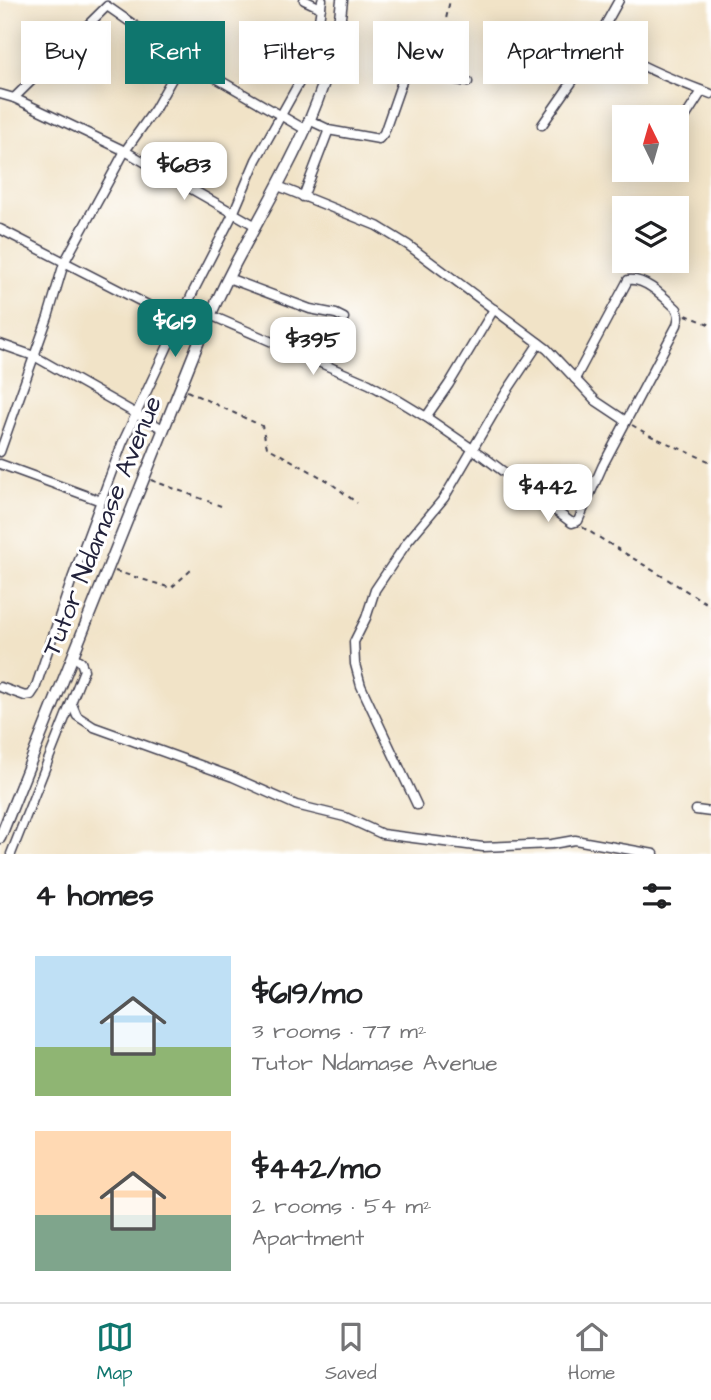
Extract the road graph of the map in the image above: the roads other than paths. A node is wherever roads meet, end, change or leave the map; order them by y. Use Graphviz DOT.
graph roads {
  1 [pos="304,0"];
  2 [pos="342,0"];
  3 [pos="620,0"];
  4 [pos="322,4"];
  5 [pos="129,21"];
  6 [pos="607,21"];
  7 [pos="648,67"];
  8 [pos="225,83"];
  9 [pos="169,84"];
  10 [pos="400,84"];
  11 [pos="571,84"];
  12 [pos="702,91"];
  13 [pos="0,94"];
  14 [pos="711,94"];
  15 [pos="14,98"];
  16 [pos="690,110"];
  17 [pos="281,116"];
  18 [pos="542,125"];
  19 [pos="308,126"];
  20 [pos="328,130"];
  21 [pos="125,151"];
  22 [pos="278,186"];
  23 [pos="303,197"];
  24 [pos="233,214"];
  25 [pos="256,226"];
  26 [pos="0,229"];
  27 [pos="64,263"];
  28 [pos="228,278"];
  29 [pos="494,309"];
  30 [pos="210,315"];
  31 [pos="344,318"];
  32 [pos="179,321"];
  33 [pos="539,343"];
  34 [pos="0,344"];
  35 [pos="34,356"];
  36 [pos="575,379"];
  37 [pos="135,414"];
  38 [pos="426,417"];
  39 [pos="626,421"];
  40 [pos="163,429"];
  41 [pos="473,449"];
  42 [pos="0,452"];
  43 [pos="0,464"];
  44 [pos="101,501"];
  45 [pos="73,656"];
  46 [pos="0,687"];
  47 [pos="72,704"];
  48 [pos="417,805"];
  49 [pos="696,810"];
  50 [pos="711,812"];
  51 [pos="0,838"];
  52 [pos="11,854"];
  53 [pos="654,854"];
  1 -- 4 [label="street"];
  2 -- 19 [label="street, Tutor Ndamase Avenue"];
  3 -- 6 [label="street"];
  4 -- 17 [label="street"];
  5 -- 15 [label="street"];
  7 -- 12 [label="street"];
  8 -- 17 [label="street"];
  9 -- 21 [label="street"];
  10 -- 20 [label="street"];
  11 -- 18 [label="street"];
  12 -- 14 [label="street"];
  12 -- 16 [label="street"];
  13 -- 15 [label="street"];
  15 -- 21 [label="street"];
  17 -- 19 [label="street"];
  17 -- 24 [label="street"];
  19 -- 20 [label="street"];
  19 -- 22 [label="street, Tutor Ndamase Avenue"];
  20 -- 23 [label="street"];
  21 -- 24 [label="street"];
  21 -- 27 [label="street"];
  22 -- 23 [label="street"];
  22 -- 25 [label="street, Tutor Ndamase Avenue"];
  23 -- 29 [label="street"];
  24 -- 25 [label="street"];
  24 -- 32 [label="street"];
  25 -- 28 [label="street, Tutor Ndamase Avenue"];
  26 -- 27 [label="street"];
  27 -- 32 [label="street"];
  27 -- 35 [label="street"];
  28 -- 30 [label="street, Tutor Ndamase Avenue"];
  28 -- 31 [label="street"];
  29 -- 33 [label="street"];
  29 -- 38 [label="street"];
  30 -- 38 [label="street"];
  30 -- 40 [label="street, Tutor Ndamase Avenue"];
  32 -- 37 [label="street"];
  33 -- 36 [label="street"];
  33 -- 41 [label="street"];
  34 -- 35 [label="street"];
  35 -- 37 [label="street"];
  35 -- 42 [label="street"];
  36 -- 39 [label="street"];
  36 -- 39 [label="street"];
  37 -- 40 [label="street"];
  37 -- 44 [label="street"];
  38 -- 41 [label="street"];
  39 -- 41 [label="street"];
  40 -- 45 [label="street, Tutor Ndamase Avenue"];
  41 -- 48 [label="street"];
  43 -- 44 [label="street"];
  44 -- 46 [label="street"];
  45 -- 47 [label="street"];
  45 -- 51 [label="street, Tutor Ndamase Avenue"];
  47 -- 52 [label="street"];
  47 -- 53 [label="street"];
  49 -- 50 [label="street"];
}
